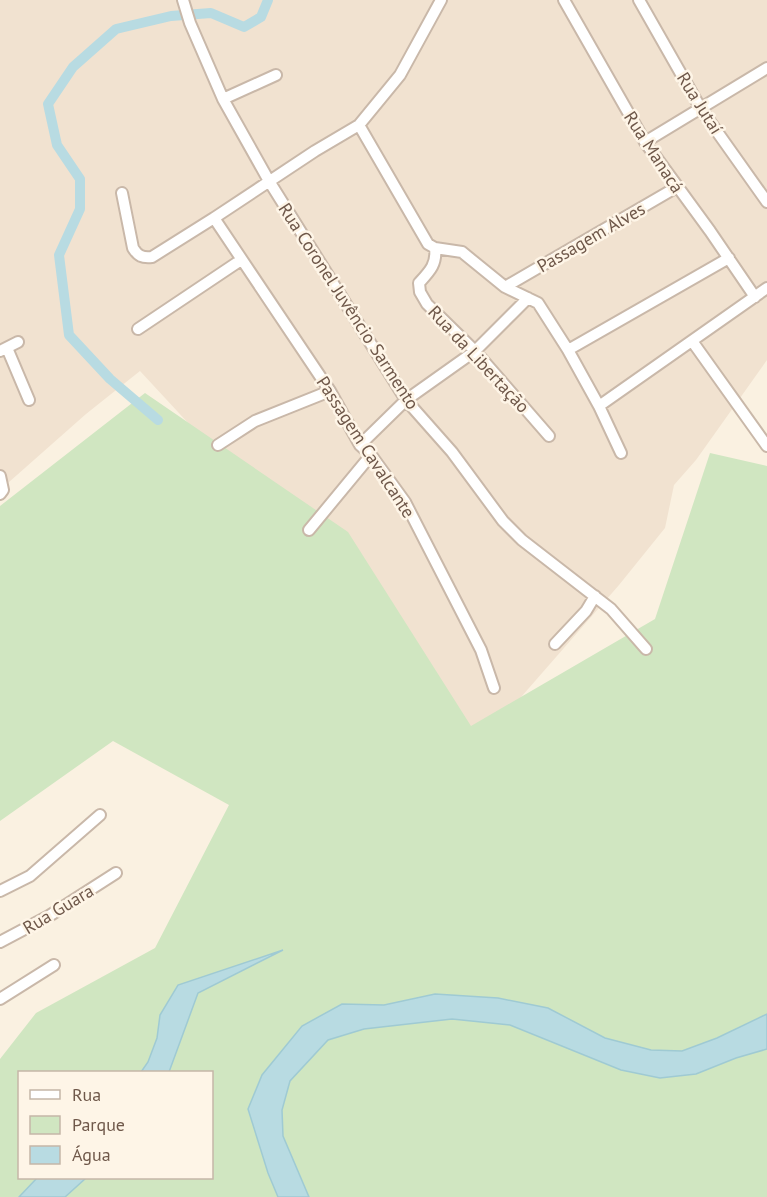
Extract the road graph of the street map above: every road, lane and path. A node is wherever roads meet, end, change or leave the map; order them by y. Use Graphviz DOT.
graph roads {
  1 [pos="441,0"];
  2 [pos="564,0"];
  3 [pos="639,0"];
  4 [pos="184,2"];
  5 [pos="767,69"];
  6 [pos="276,75"];
  7 [pos="223,99"];
  8 [pos="701,109"];
  9 [pos="359,125"];
  10 [pos="645,142"];
  11 [pos="269,181"];
  12 [pos="677,187"];
  13 [pos="122,193"];
  14 [pos="767,202"];
  15 [pos="214,218"];
  16 [pos="435,248"];
  17 [pos="729,258"];
  18 [pos="241,260"];
  19 [pos="506,287"];
  20 [pos="767,288"];
  21 [pos="755,297"];
  22 [pos="528,298"];
  23 [pos="138,329"];
  24 [pos="692,341"];
  25 [pos="18,342"];
  26 [pos="3,350"];
  27 [pos="568,350"];
  28 [pos="475,351"];
  29 [pos="330,391"];
  30 [pos="29,400"];
  31 [pos="406,400"];
  32 [pos="600,406"];
  33 [pos="549,436"];
  34 [pos="218,445"];
  35 [pos="360,445"];
  36 [pos="767,446"];
  37 [pos="621,453"];
  38 [pos="371,456"];
  39 [pos="1,478"];
  40 [pos="0,494"];
  41 [pos="309,530"];
  42 [pos="595,596"];
  43 [pos="555,644"];
  44 [pos="646,649"];
  45 [pos="494,688"];
  46 [pos="100,815"];
  47 [pos="116,873"];
  48 [pos="0,891"];
  49 [pos="0,942"];
  50 [pos="54,966"];
  51 [pos="0,999"];
  1 -- 9 [label="street"];
  2 -- 10 [label="street, Rua Manacá"];
  3 -- 8 [label="street, Rua Jutaí"];
  4 -- 7 [label="street, Rua Coronel Juvêncio Sarmento"];
  5 -- 8 [label="street"];
  6 -- 7 [label="street"];
  7 -- 11 [label="street, Rua Coronel Juvêncio Sarmento"];
  8 -- 10 [label="street"];
  8 -- 14 [label="street, Rua Jutaí"];
  9 -- 11 [label="street"];
  9 -- 16 [label="street"];
  10 -- 12 [label="street, Rua Manacá"];
  11 -- 15 [label="street"];
  11 -- 31 [label="street, Rua Coronel Juvêncio Sarmento"];
  12 -- 17 [label="street, Rua Manacá"];
  12 -- 19 [label="street, Passagem Alves"];
  13 -- 15 [label="street"];
  15 -- 18 [label="street, Passagem Cavalcante"];
  16 -- 19 [label="street"];
  16 -- 28 [label="street, Rua da Libertação"];
  17 -- 21 [label="street, Rua Manacá"];
  17 -- 27 [label="street"];
  18 -- 23 [label="street"];
  18 -- 29 [label="street, Passagem Cavalcante"];
  19 -- 22 [label="street"];
  20 -- 21 [label="street"];
  21 -- 24 [label="street"];
  22 -- 27 [label="street"];
  22 -- 28 [label="street, Passagem Alves"];
  24 -- 32 [label="street"];
  24 -- 36 [label="street"];
  25 -- 26 [label="street"];
  26 -- 30 [label="street"];
  27 -- 32 [label="street"];
  28 -- 31 [label="street, Passagem Alves"];
  28 -- 33 [label="street, Rua da Libertação"];
  29 -- 34 [label="street"];
  29 -- 35 [label="street, Passagem Cavalcante"];
  31 -- 35 [label="street, Passagem Alves"];
  31 -- 42 [label="street, Rua Coronel Juvêncio Sarmento"];
  32 -- 37 [label="street"];
  35 -- 38 [label="street, Passagem Cavalcante"];
  38 -- 41 [label="street"];
  38 -- 45 [label="street, Passagem Cavalcante"];
  39 -- 40 [label="street"];
  42 -- 43 [label="street"];
  42 -- 44 [label="street, Rua Coronel Juvêncio Sarmento"];
  46 -- 48 [label="street"];
  47 -- 49 [label="street, Rua Guara"];
  50 -- 51 [label="street"];
}
